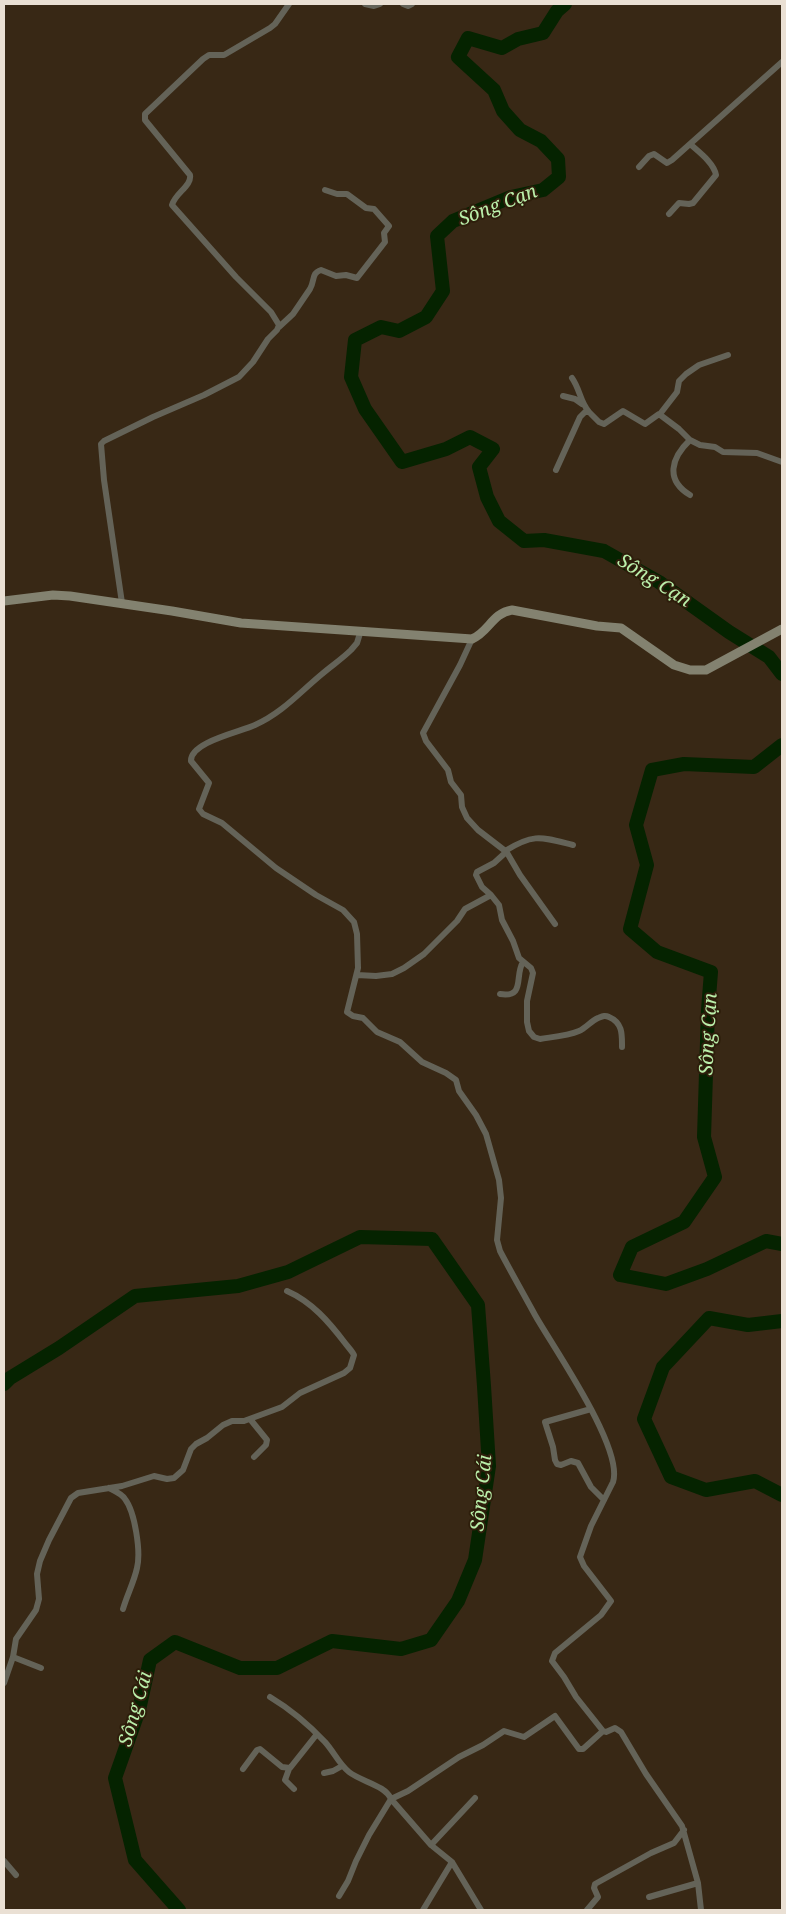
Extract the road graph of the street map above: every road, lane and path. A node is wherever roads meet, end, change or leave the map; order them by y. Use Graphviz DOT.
graph roads {
  1 [pos="289,4"];
  2 [pos="365,4"];
  3 [pos="380,4"];
  4 [pos="403,4"];
  5 [pos="412,4"];
  6 [pos="782,62"];
  7 [pos="690,144"];
  8 [pos="639,167"];
  9 [pos="325,190"];
  10 [pos="669,214"];
  11 [pos="279,328"];
  12 [pos="728,356"];
  13 [pos="572,378"];
  14 [pos="563,396"];
  15 [pos="582,404"];
  16 [pos="589,412"];
  17 [pos="660,414"];
  18 [pos="690,440"];
  19 [pos="782,462"];
  20 [pos="556,470"];
  21 [pos="690,495"];
  22 [pos="4,601"];
  23 [pos="122,603"];
  24 [pos="782,629"];
  25 [pos="361,630"];
  26 [pos="472,639"];
  27 [pos="573,845"];
  28 [pos="505,851"];
  29 [pos="491,894"];
  30 [pos="555,924"];
  31 [pos="523,962"];
  32 [pos="357,975"];
  33 [pos="500,994"];
  34 [pos="622,1047"];
  35 [pos="287,1292"];
  36 [pos="591,1409"];
  37 [pos="250,1418"];
  38 [pos="254,1457"];
  39 [pos="109,1488"];
  40 [pos="604,1500"];
  41 [pos="123,1609"];
  42 [pos="13,1657"];
  43 [pos="41,1668"];
  44 [pos="4,1683"];
  45 [pos="270,1698"];
  46 [pos="603,1731"];
  47 [pos="316,1734"];
  48 [pos="342,1766"];
  49 [pos="243,1769"];
  50 [pos="289,1769"];
  51 [pos="324,1774"];
  52 [pos="294,1789"];
  53 [pos="475,1798"];
  54 [pos="391,1799"];
  55 [pos="684,1830"];
  56 [pos="431,1845"];
  57 [pos="4,1861"];
  58 [pos="452,1862"];
  59 [pos="16,1875"];
  60 [pos="698,1883"];
  61 [pos="339,1896"];
  62 [pos="649,1897"];
  63 [pos="423,1910"];
  64 [pos="481,1910"];
  65 [pos="587,1910"];
  66 [pos="701,1910"];
  1 -- 11 [label="street"];
  2 -- 3 [label="street"];
  4 -- 5 [label="street"];
  6 -- 7 [label="street"];
  7 -- 8 [label="street"];
  7 -- 10 [label="street"];
  9 -- 11 [label="street"];
  11 -- 23 [label="street"];
  12 -- 17 [label="street"];
  13 -- 15 [label="street"];
  14 -- 15 [label="street"];
  15 -- 16 [label="street"];
  16 -- 17 [label="street"];
  16 -- 20 [label="street"];
  17 -- 18 [label="street"];
  18 -- 19 [label="street"];
  18 -- 21 [label="street"];
  22 -- 23 [label="street"];
  23 -- 25 [label="street"];
  24 -- 26 [label="street"];
  25 -- 26 [label="street"];
  25 -- 32 [label="street"];
  26 -- 28 [label="street"];
  27 -- 28 [label="street"];
  28 -- 29 [label="street"];
  28 -- 30 [label="street"];
  29 -- 31 [label="street"];
  29 -- 32 [label="street"];
  31 -- 33 [label="street"];
  31 -- 34 [label="street"];
  32 -- 36 [label="street"];
  35 -- 37 [label="street"];
  36 -- 40 [label="street"];
  36 -- 40 [label="street"];
  37 -- 38 [label="street"];
  37 -- 39 [label="street"];
  39 -- 41 [label="street"];
  39 -- 42 [label="street"];
  40 -- 46 [label="street"];
  42 -- 43 [label="street"];
  42 -- 44 [label="street"];
  45 -- 47 [label="street"];
  46 -- 54 [label="street"];
  46 -- 55 [label="street"];
  47 -- 48 [label="street"];
  47 -- 50 [label="street"];
  48 -- 51 [label="street"];
  48 -- 54 [label="street"];
  49 -- 50 [label="street"];
  50 -- 52 [label="street"];
  53 -- 56 [label="street"];
  54 -- 56 [label="street"];
  54 -- 61 [label="street"];
  55 -- 60 [label="street"];
  55 -- 65 [label="street"];
  56 -- 58 [label="street"];
  57 -- 59 [label="street"];
  58 -- 63 [label="street"];
  58 -- 64 [label="street"];
  60 -- 62 [label="street"];
  60 -- 66 [label="street"];
}
